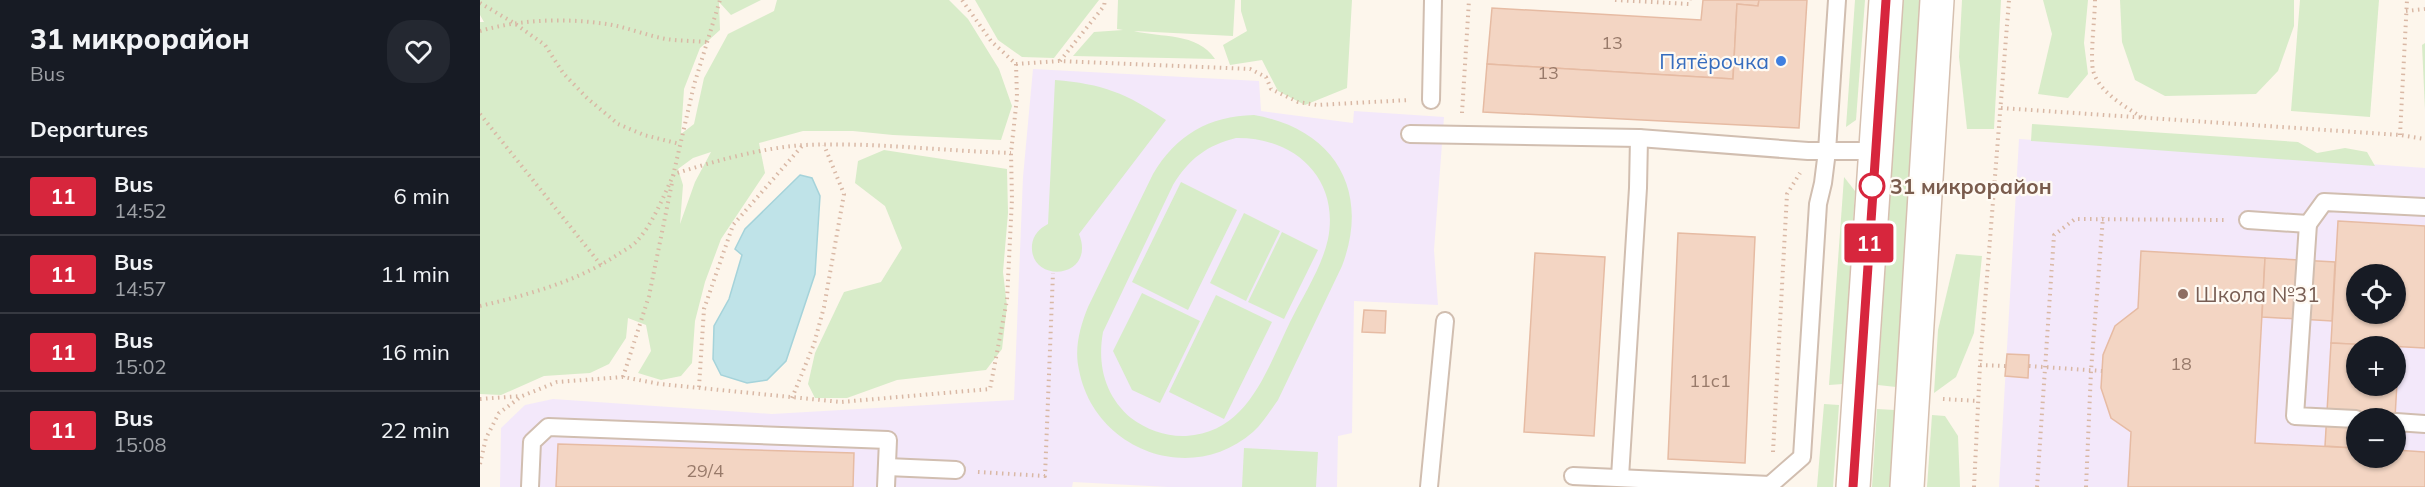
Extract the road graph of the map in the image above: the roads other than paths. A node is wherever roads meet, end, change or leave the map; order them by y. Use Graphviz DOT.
graph roads {
  1 [pos="1433,0"];
  2 [pos="1837,0"];
  3 [pos="1886,0"];
  4 [pos="1937,0"];
  5 [pos="1431,100"];
  6 [pos="1410,134"];
  7 [pos="1639,138"];
  8 [pos="1875,151"];
  9 [pos="1827,152"];
  10 [pos="2425,207"];
  11 [pos="2248,220"];
  12 [pos="2308,224"];
  13 [pos="1445,321"];
  14 [pos="2346,419"];
  15 [pos="2406,423"];
  16 [pos="2425,424"];
  17 [pos="887,467"];
  18 [pos="956,470"];
  19 [pos="1573,476"];
  20 [pos="1620,477"];
  21 [pos="530,487"];
  22 [pos="886,487"];
  23 [pos="1429,487"];
  24 [pos="1853,487"];
  25 [pos="1907,487"];
  1 -- 5 [label="lane"];
  2 -- 9 [label="lane"];
  3 -- 8 [label="main road"];
  4 -- 25 [label="main road"];
  6 -- 7 [label="lane"];
  7 -- 9 [label="lane"];
  7 -- 20 [label="lane"];
  8 -- 9 [label="lane"];
  8 -- 24 [label="main road"];
  9 -- 20 [label="lane"];
  10 -- 12 [label="lane"];
  11 -- 12 [label="lane"];
  12 -- 14 [label="lane"];
  13 -- 23 [label="lane"];
  15 -- 16 [label="lane"];
  17 -- 18 [label="lane"];
  17 -- 21 [label="lane"];
  17 -- 22 [label="lane"];
  19 -- 20 [label="lane"];
}
